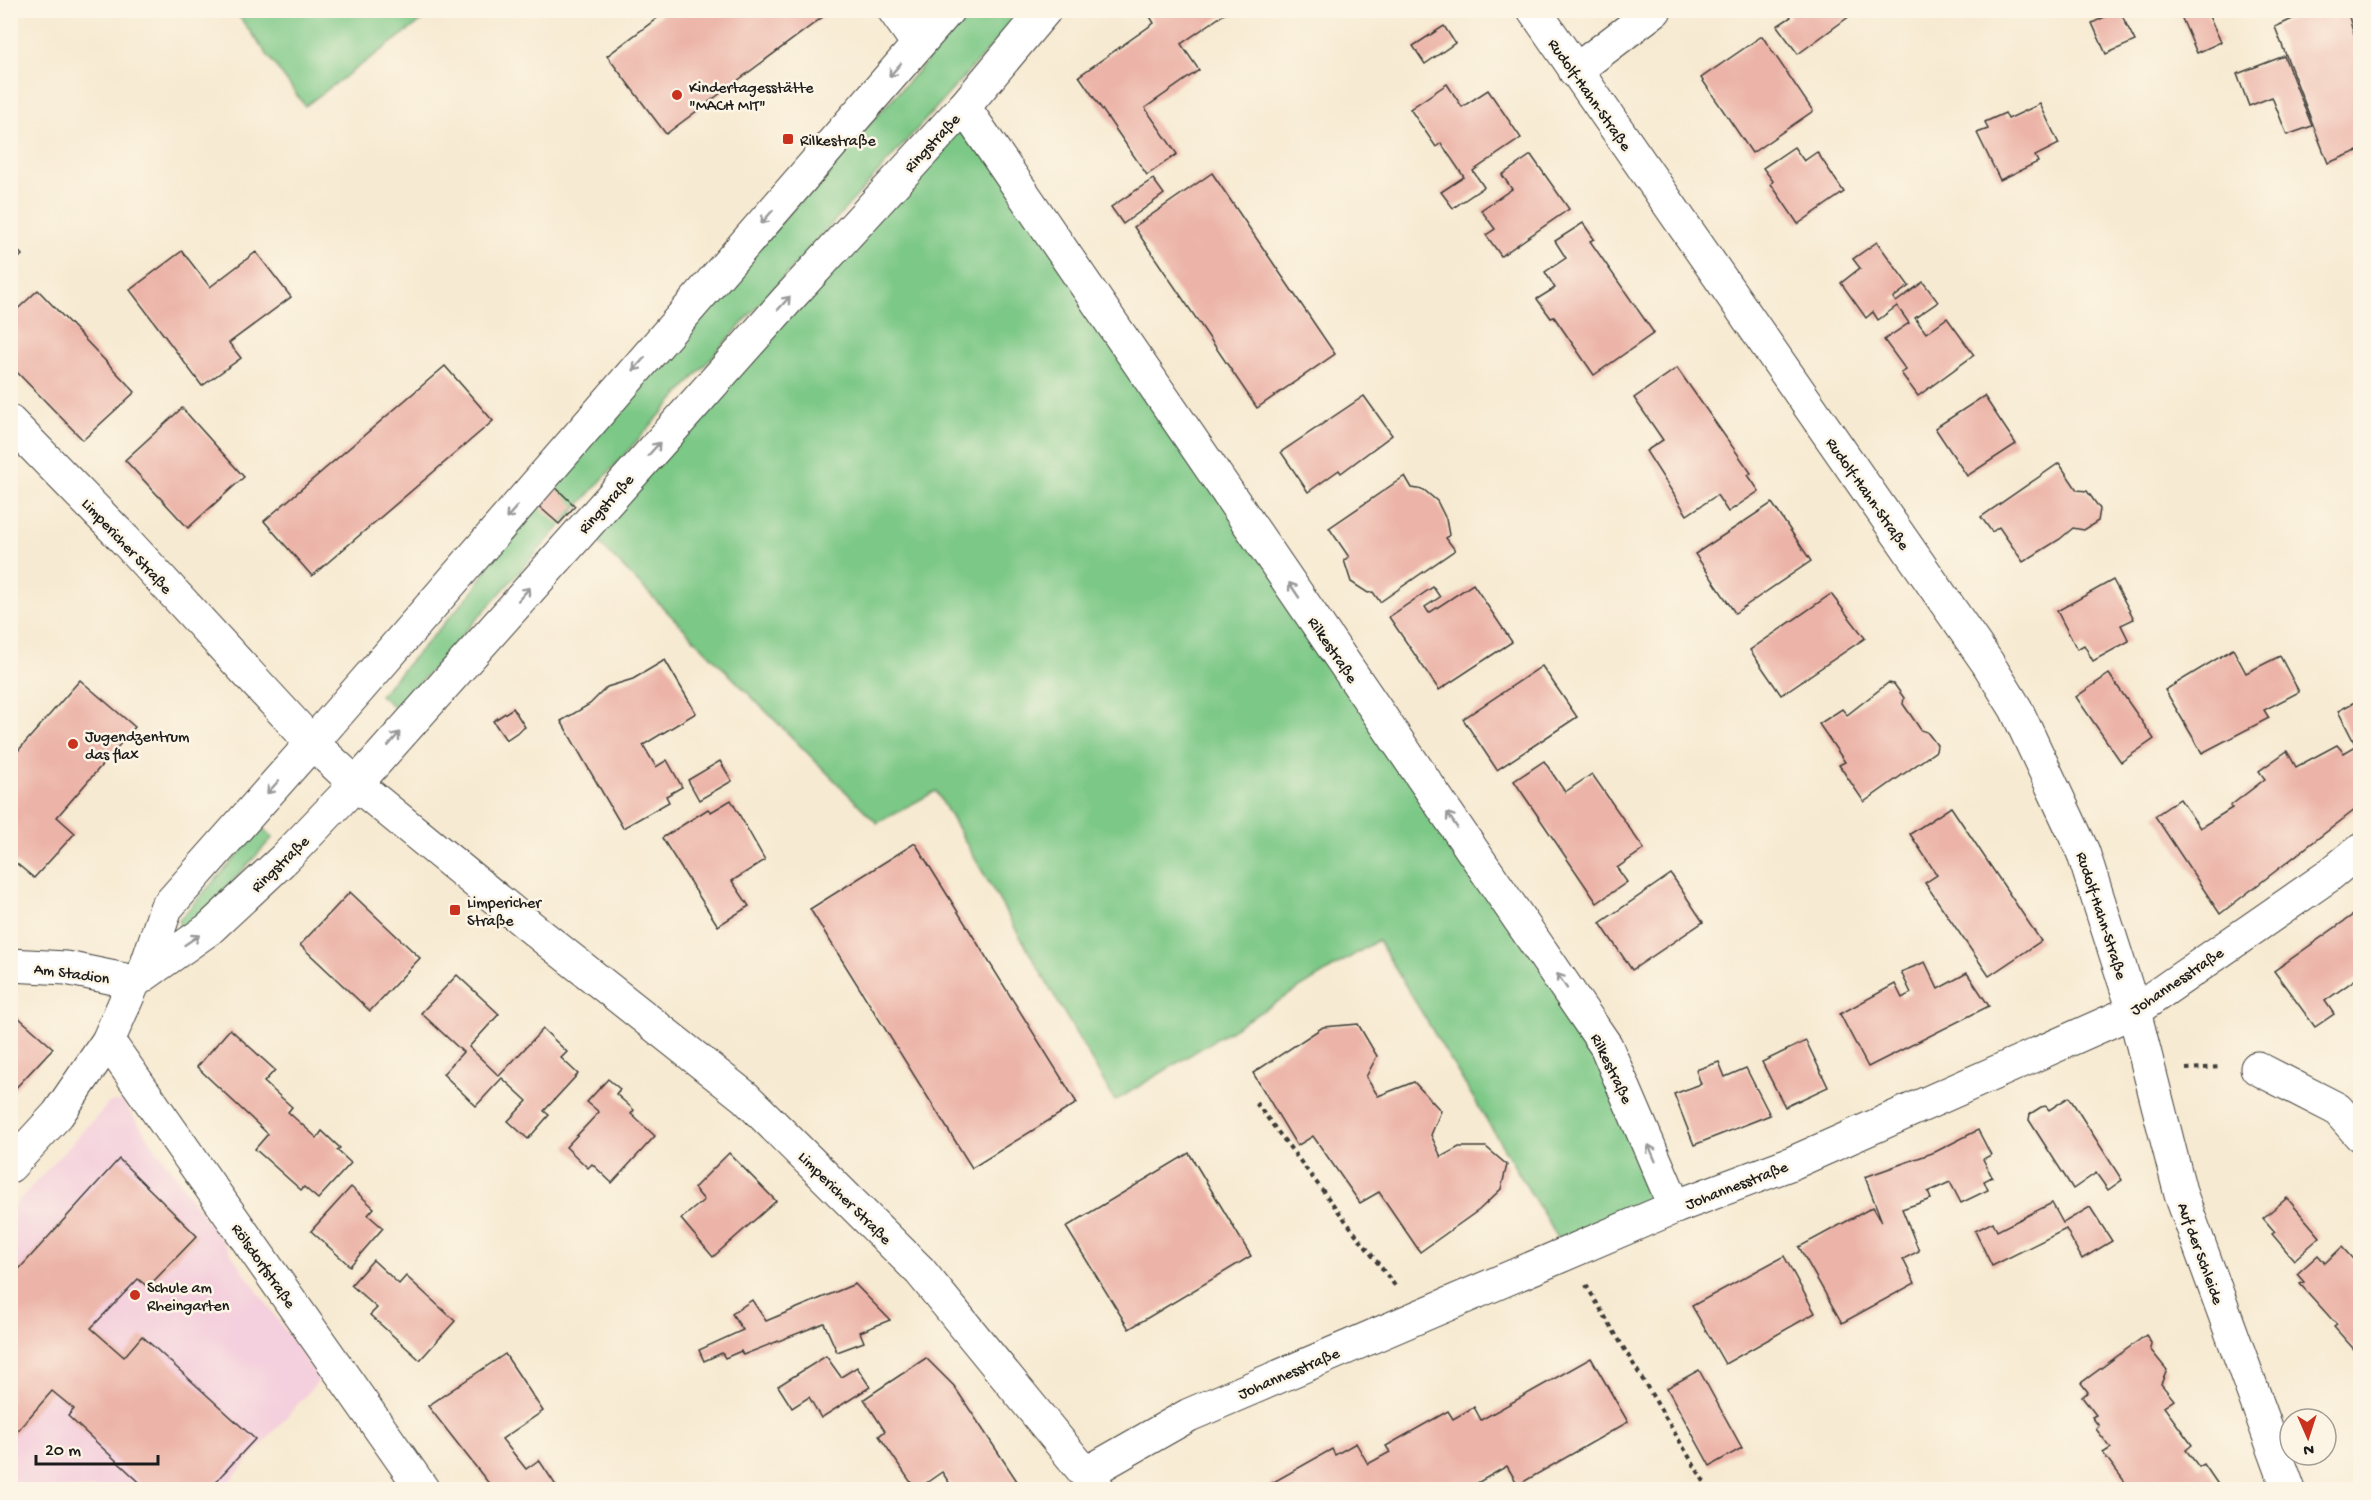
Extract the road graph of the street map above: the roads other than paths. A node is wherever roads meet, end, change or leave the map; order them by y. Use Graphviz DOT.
graph roads {
  1 [pos="894,10"];
  2 [pos="948,10"];
  3 [pos="1045,10"];
  4 [pos="1534,10"];
  5 [pos="1655,10"];
  6 [pos="918,44"];
  7 [pos="1575,71"];
  8 [pos="964,107"];
  9 [pos="10,422"];
  10 [pos="312,743"];
  11 [pos="356,784"];
  12 [pos="2361,850"];
  13 [pos="10,965"];
  14 [pos="139,978"];
  15 [pos="2134,1011"];
  16 [pos="108,1041"];
  17 [pos="2257,1068"];
  18 [pos="2361,1135"];
  19 [pos="10,1166"];
  20 [pos="1675,1207"];
  21 [pos="1093,1481"];
  22 [pos="423,1490"];
  23 [pos="2289,1490"];
  1 -- 6 [label="street"];
  2 -- 6 [label="street"];
  3 -- 8 [label="street, Ringstraße"];
  4 -- 7 [label="street, Rudolf-Hahn-Straße"];
  5 -- 7 [label="street"];
  6 -- 10 [label="street, one-way"];
  7 -- 15 [label="street, Rudolf-Hahn-Straße"];
  11 -- 8 [label="street, Ringstraße, one-way"];
  20 -- 8 [label="street, Rilkestraße, one-way"];
  9 -- 10 [label="street, Limpericher Straße"];
  10 -- 11 [label="street, Limpericher Straße"];
  10 -- 14 [label="street, one-way"];
  14 -- 11 [label="street, Ringstraße, one-way"];
  11 -- 21 [label="street, Limpericher Straße"];
  12 -- 15 [label="street, Johannesstraße"];
  13 -- 14 [label="street, Am Stadion"];
  14 -- 16 [label="street"];
  15 -- 20 [label="street, Johannesstraße"];
  15 -- 23 [label="street, Auf der Schleide"];
  16 -- 19 [label="street"];
  16 -- 22 [label="street, Rölsdorfstraße"];
  17 -- 18 [label="street"];
  20 -- 21 [label="street, Johannesstraße"];
}
